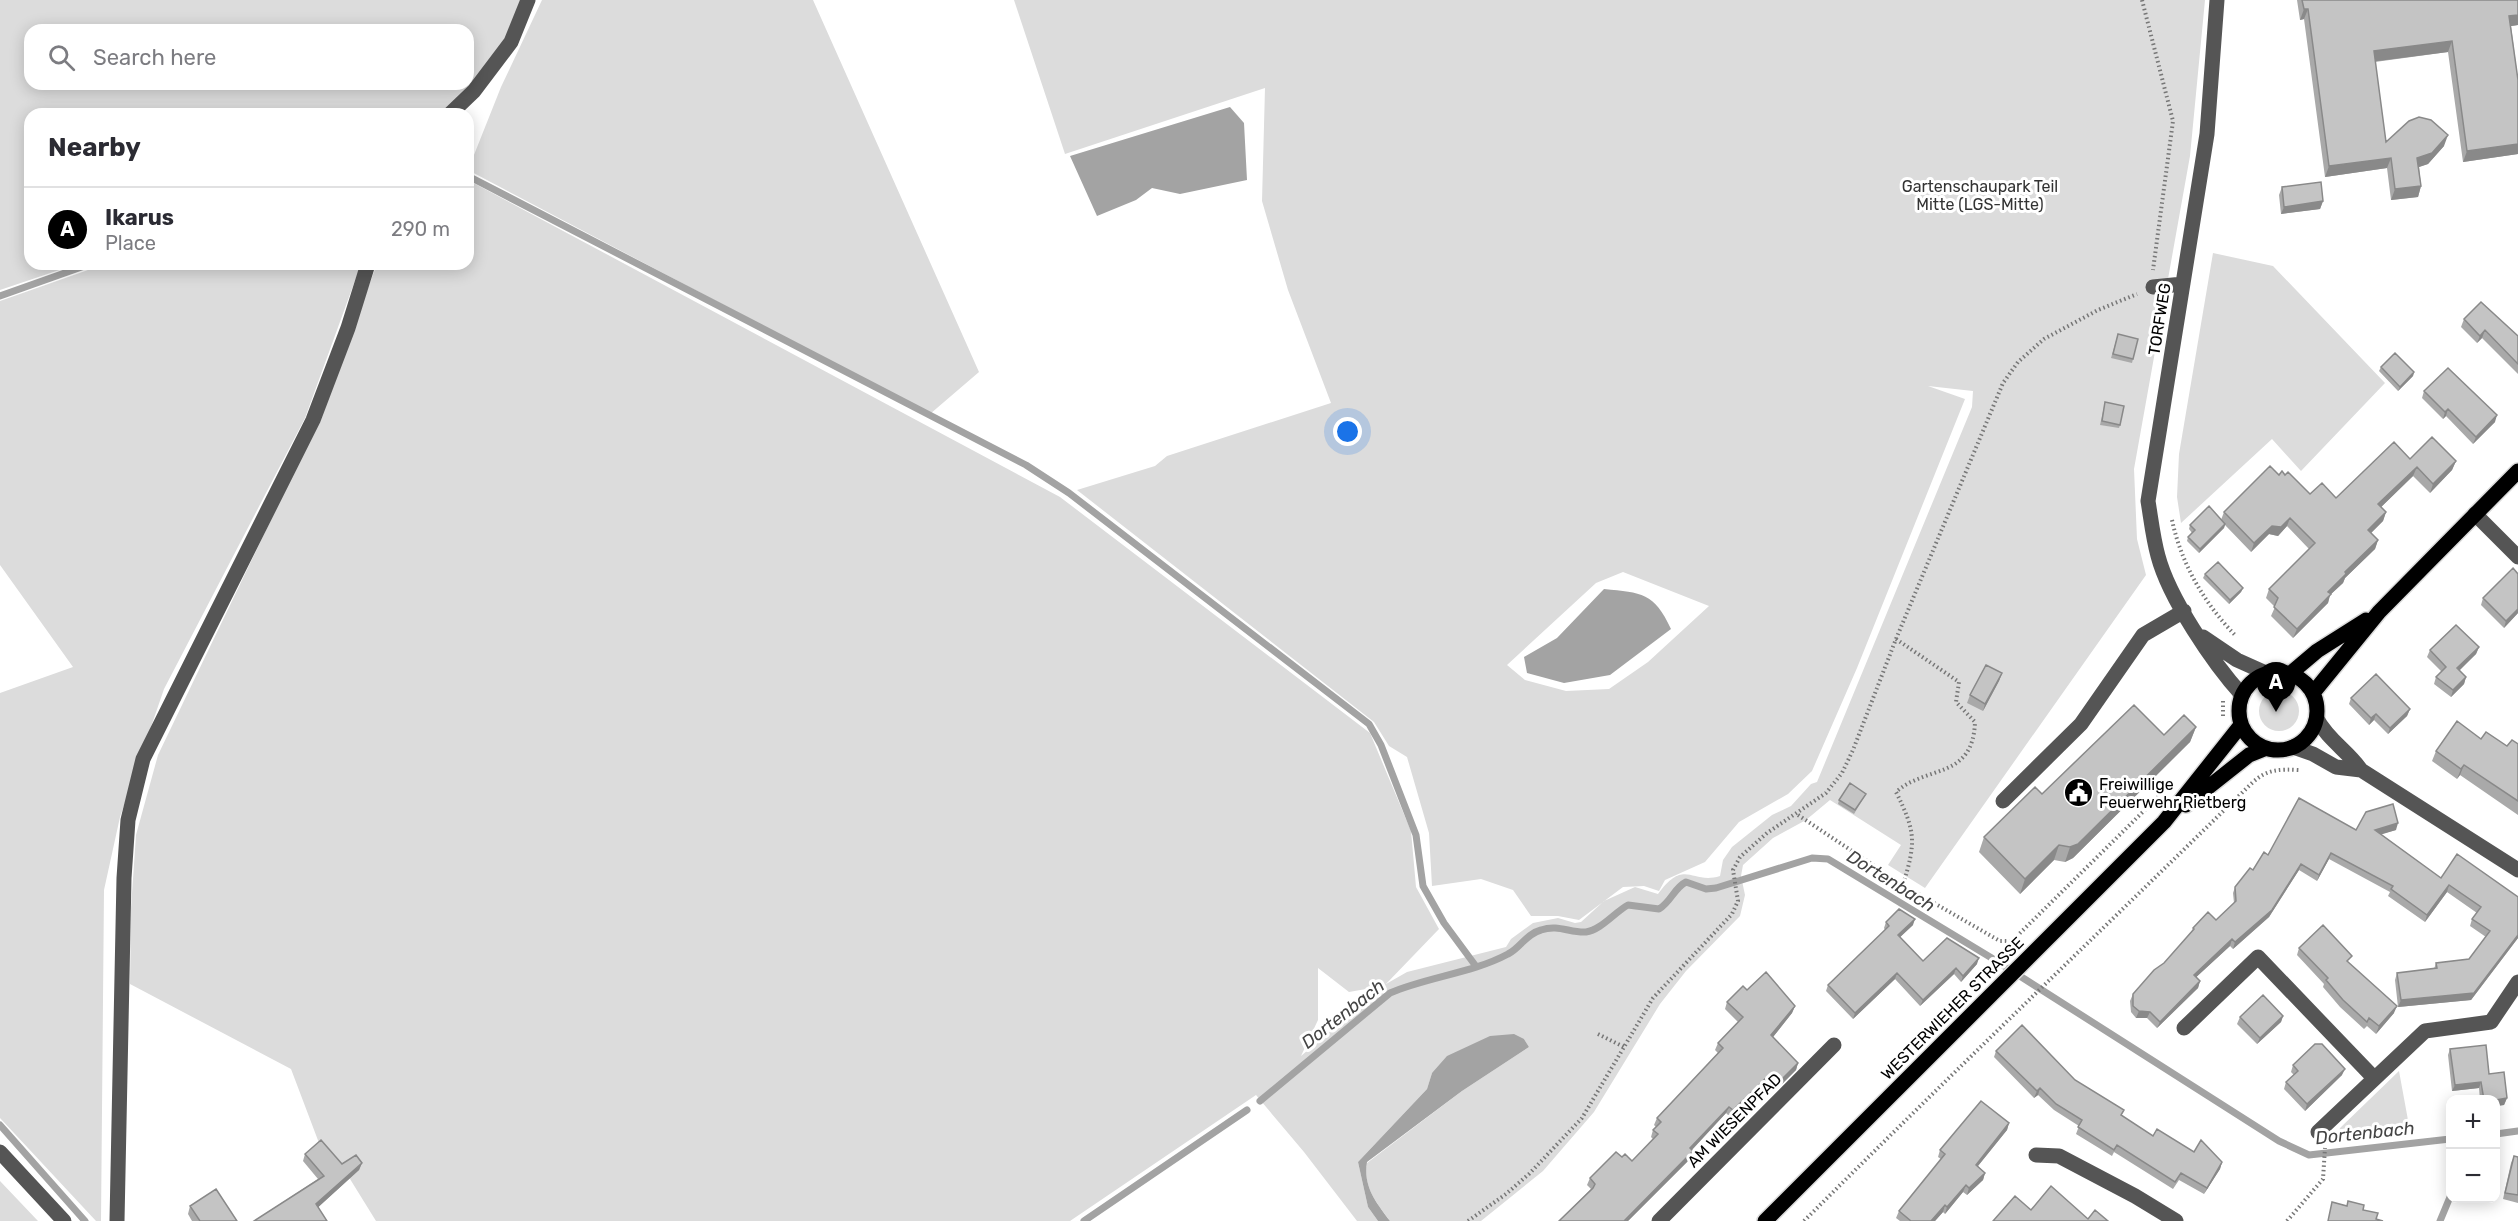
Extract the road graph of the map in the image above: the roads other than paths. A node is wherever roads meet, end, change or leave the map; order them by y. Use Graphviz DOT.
graph roads {
  1 [pos="528,0"];
  2 [pos="2217,0"];
  3 [pos="457,108"];
  4 [pos="366,270"];
  5 [pos="2183,284"];
  6 [pos="2153,287"];
  7 [pos="2518,471"];
  8 [pos="2475,514"];
  9 [pos="2518,557"];
  10 [pos="2184,611"];
  11 [pos="2379,612"];
  12 [pos="2198,633"];
  13 [pos="2266,673"];
  14 [pos="2291,673"];
  15 [pos="2313,693"];
  16 [pos="2242,695"];
  17 [pos="2317,719"];
  18 [pos="2241,725"];
  19 [pos="2293,747"];
  20 [pos="2264,748"];
  21 [pos="2361,770"];
  22 [pos="2003,801"];
  23 [pos="2164,822"];
  24 [pos="2518,870"];
  25 [pos="2518,982"];
  26 [pos="2184,1028"];
  27 [pos="1834,1045"];
  28 [pos="2374,1078"];
  29 [pos="2318,1132"];
  30 [pos="0,1152"];
  31 [pos="2036,1155"];
  32 [pos="64,1221"];
  33 [pos="117,1221"];
  34 [pos="1659,1221"];
  35 [pos="1765,1221"];
  36 [pos="2176,1221"];
  1 -- 3 [label="street"];
  2 -- 5 [label="street, TORFWEG"];
  4 -- 33 [label="street"];
  5 -- 6 [label="street"];
  5 -- 10 [label="street, TORFWEG"];
  7 -- 8 [label="main road"];
  8 -- 9 [label="street"];
  8 -- 11 [label="main road"];
  10 -- 12 [label="street, TORFWEG"];
  10 -- 22 [label="street"];
  11 -- 14 [label="main road"];
  11 -- 15 [label="main road"];
  12 -- 13 [label="street, TORFWEG"];
  12 -- 16 [label="street, TORFWEG"];
  13 -- 14 [label="main road"];
  13 -- 16 [label="main road"];
  14 -- 15 [label="main road"];
  15 -- 17 [label="main road"];
  16 -- 18 [label="main road"];
  17 -- 19 [label="main road"];
  17 -- 21 [label="street"];
  18 -- 20 [label="main road"];
  18 -- 23 [label="main road, WESTERWIEHER STRASSE"];
  19 -- 20 [label="main road"];
  19 -- 21 [label="street"];
  20 -- 23 [label="main road, WESTERWIEHER STRASSE"];
  21 -- 24 [label="street"];
  23 -- 35 [label="main road, WESTERWIEHER STRASSE"];
  25 -- 28 [label="street"];
  26 -- 28 [label="street"];
  27 -- 34 [label="street, AM WIESENPFAD"];
  28 -- 29 [label="street"];
  30 -- 32 [label="street"];
  31 -- 36 [label="street"];
}
